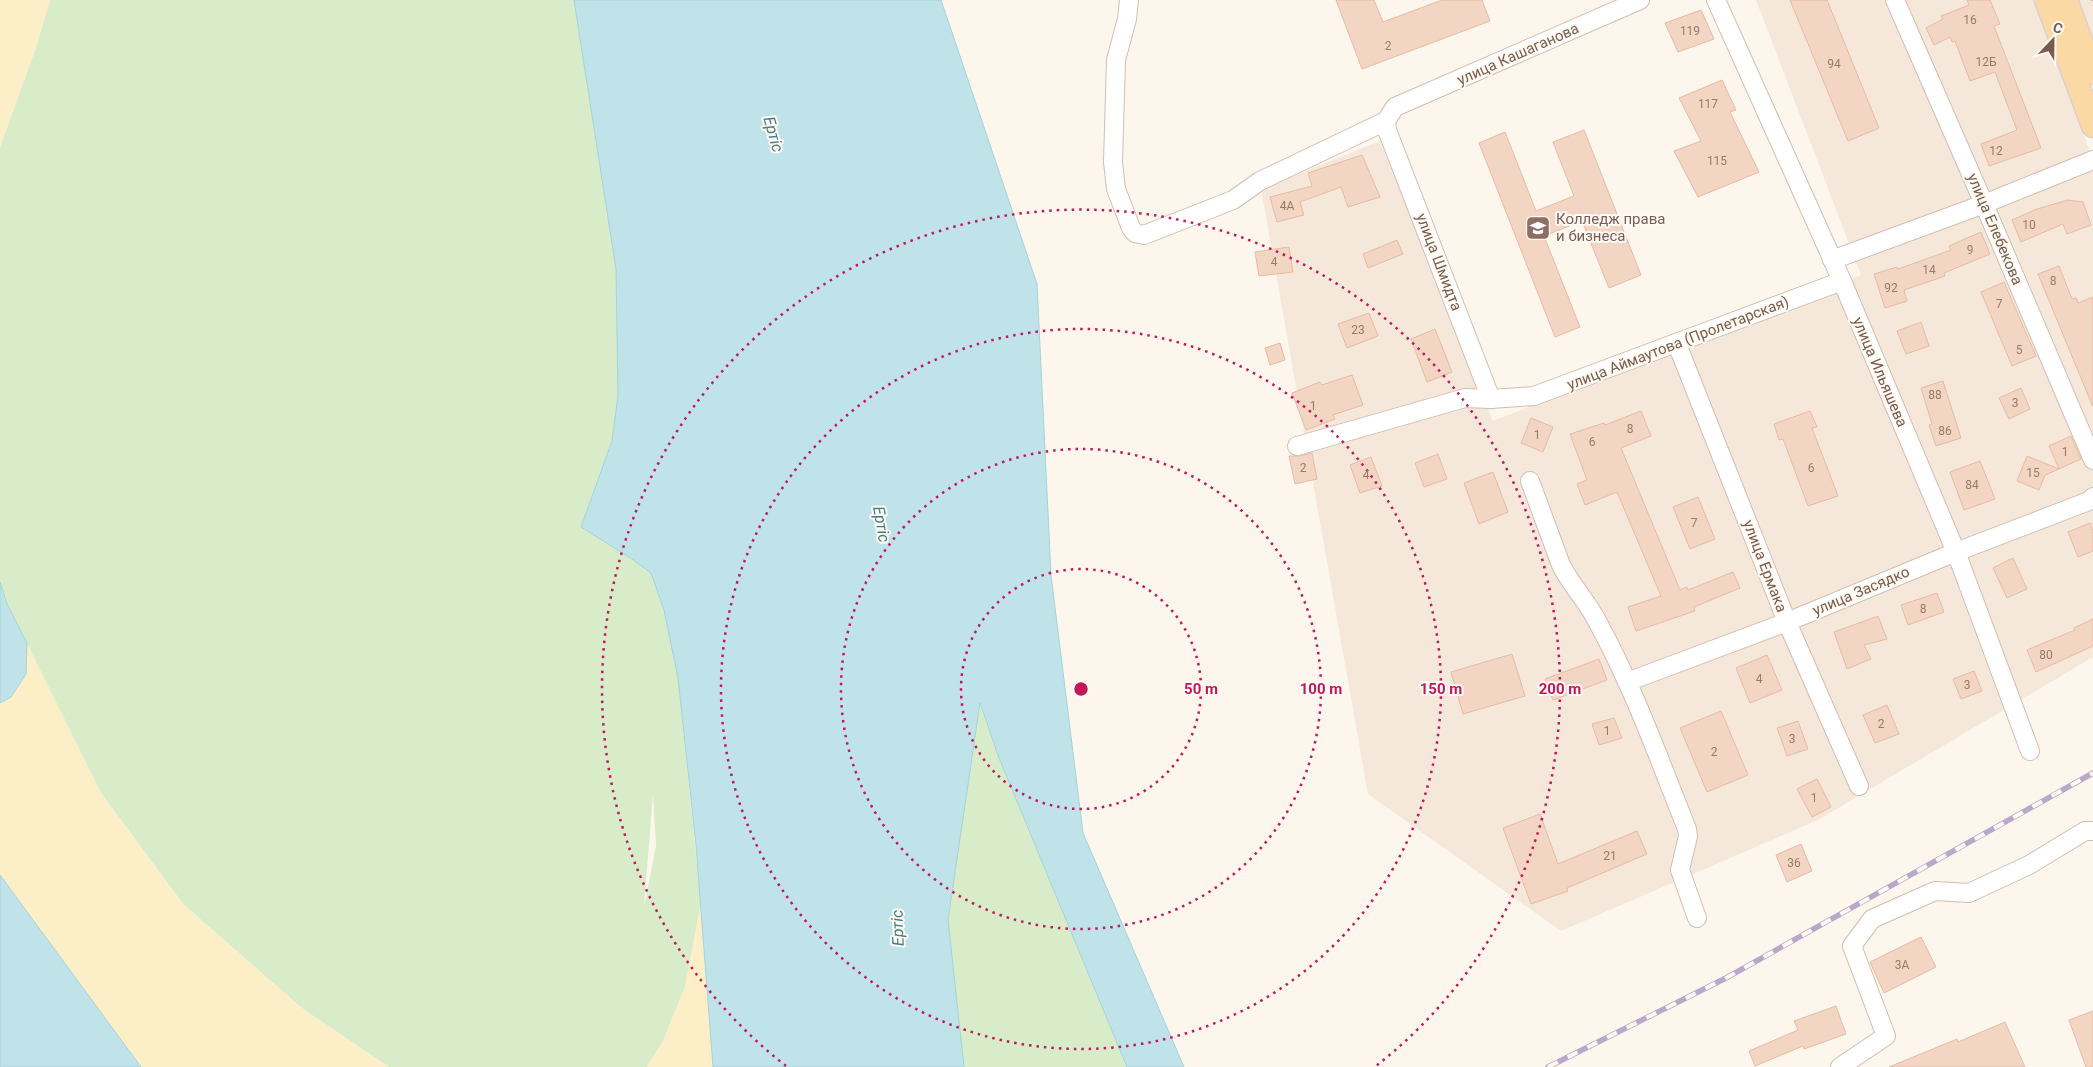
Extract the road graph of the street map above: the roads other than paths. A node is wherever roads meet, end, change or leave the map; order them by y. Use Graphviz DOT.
graph roads {
  1 [pos="1129,0"];
  2 [pos="1640,0"];
  3 [pos="1716,0"];
  4 [pos="1895,0"];
  5 [pos="2046,0"];
  6 [pos="2066,0"];
  7 [pos="2093,73"];
  8 [pos="1391,114"];
  9 [pos="2093,126"];
  10 [pos="2093,160"];
  11 [pos="1984,204"];
  12 [pos="1832,260"];
  13 [pos="1842,281"];
  14 [pos="1677,344"];
  15 [pos="1491,399"];
  16 [pos="1297,446"];
  17 [pos="2093,460"];
  18 [pos="1530,481"];
  19 [pos="2093,497"];
  20 [pos="1956,552"];
  21 [pos="1787,622"];
  22 [pos="1627,682"];
  23 [pos="2030,751"];
  24 [pos="1859,786"];
  25 [pos="2093,831"];
  26 [pos="1697,918"];
  27 [pos="1840,1067"];
  1 -- 8 [label="street, улица Кашаганова"];
  2 -- 8 [label="street, улица Кашаганова"];
  3 -- 12 [label="street, улица Ильяшева"];
  4 -- 11 [label="street, улица Елебекова"];
  5 -- 9 [label="main road"];
  6 -- 7 [label="main road"];
  8 -- 15 [label="street, улица Шмидта"];
  10 -- 11 [label="street"];
  11 -- 12 [label="street"];
  11 -- 17 [label="street, улица Елебекова"];
  12 -- 13 [label="street, улица Ильяшева"];
  13 -- 14 [label="street, улица Аймаутова (Пролетарская)"];
  13 -- 20 [label="street, улица Ильяшева"];
  14 -- 15 [label="street, улица Аймаутова (Пролетарская)"];
  14 -- 21 [label="street, улица Ермака"];
  15 -- 16 [label="street"];
  18 -- 22 [label="street"];
  19 -- 20 [label="street, улица Засядко"];
  20 -- 21 [label="street, улица Засядко"];
  20 -- 23 [label="street, улица Ильяшева"];
  21 -- 22 [label="street, улица Засядко"];
  21 -- 24 [label="street, улица Ермака"];
  22 -- 26 [label="street"];
  25 -- 27 [label="street"];
}
